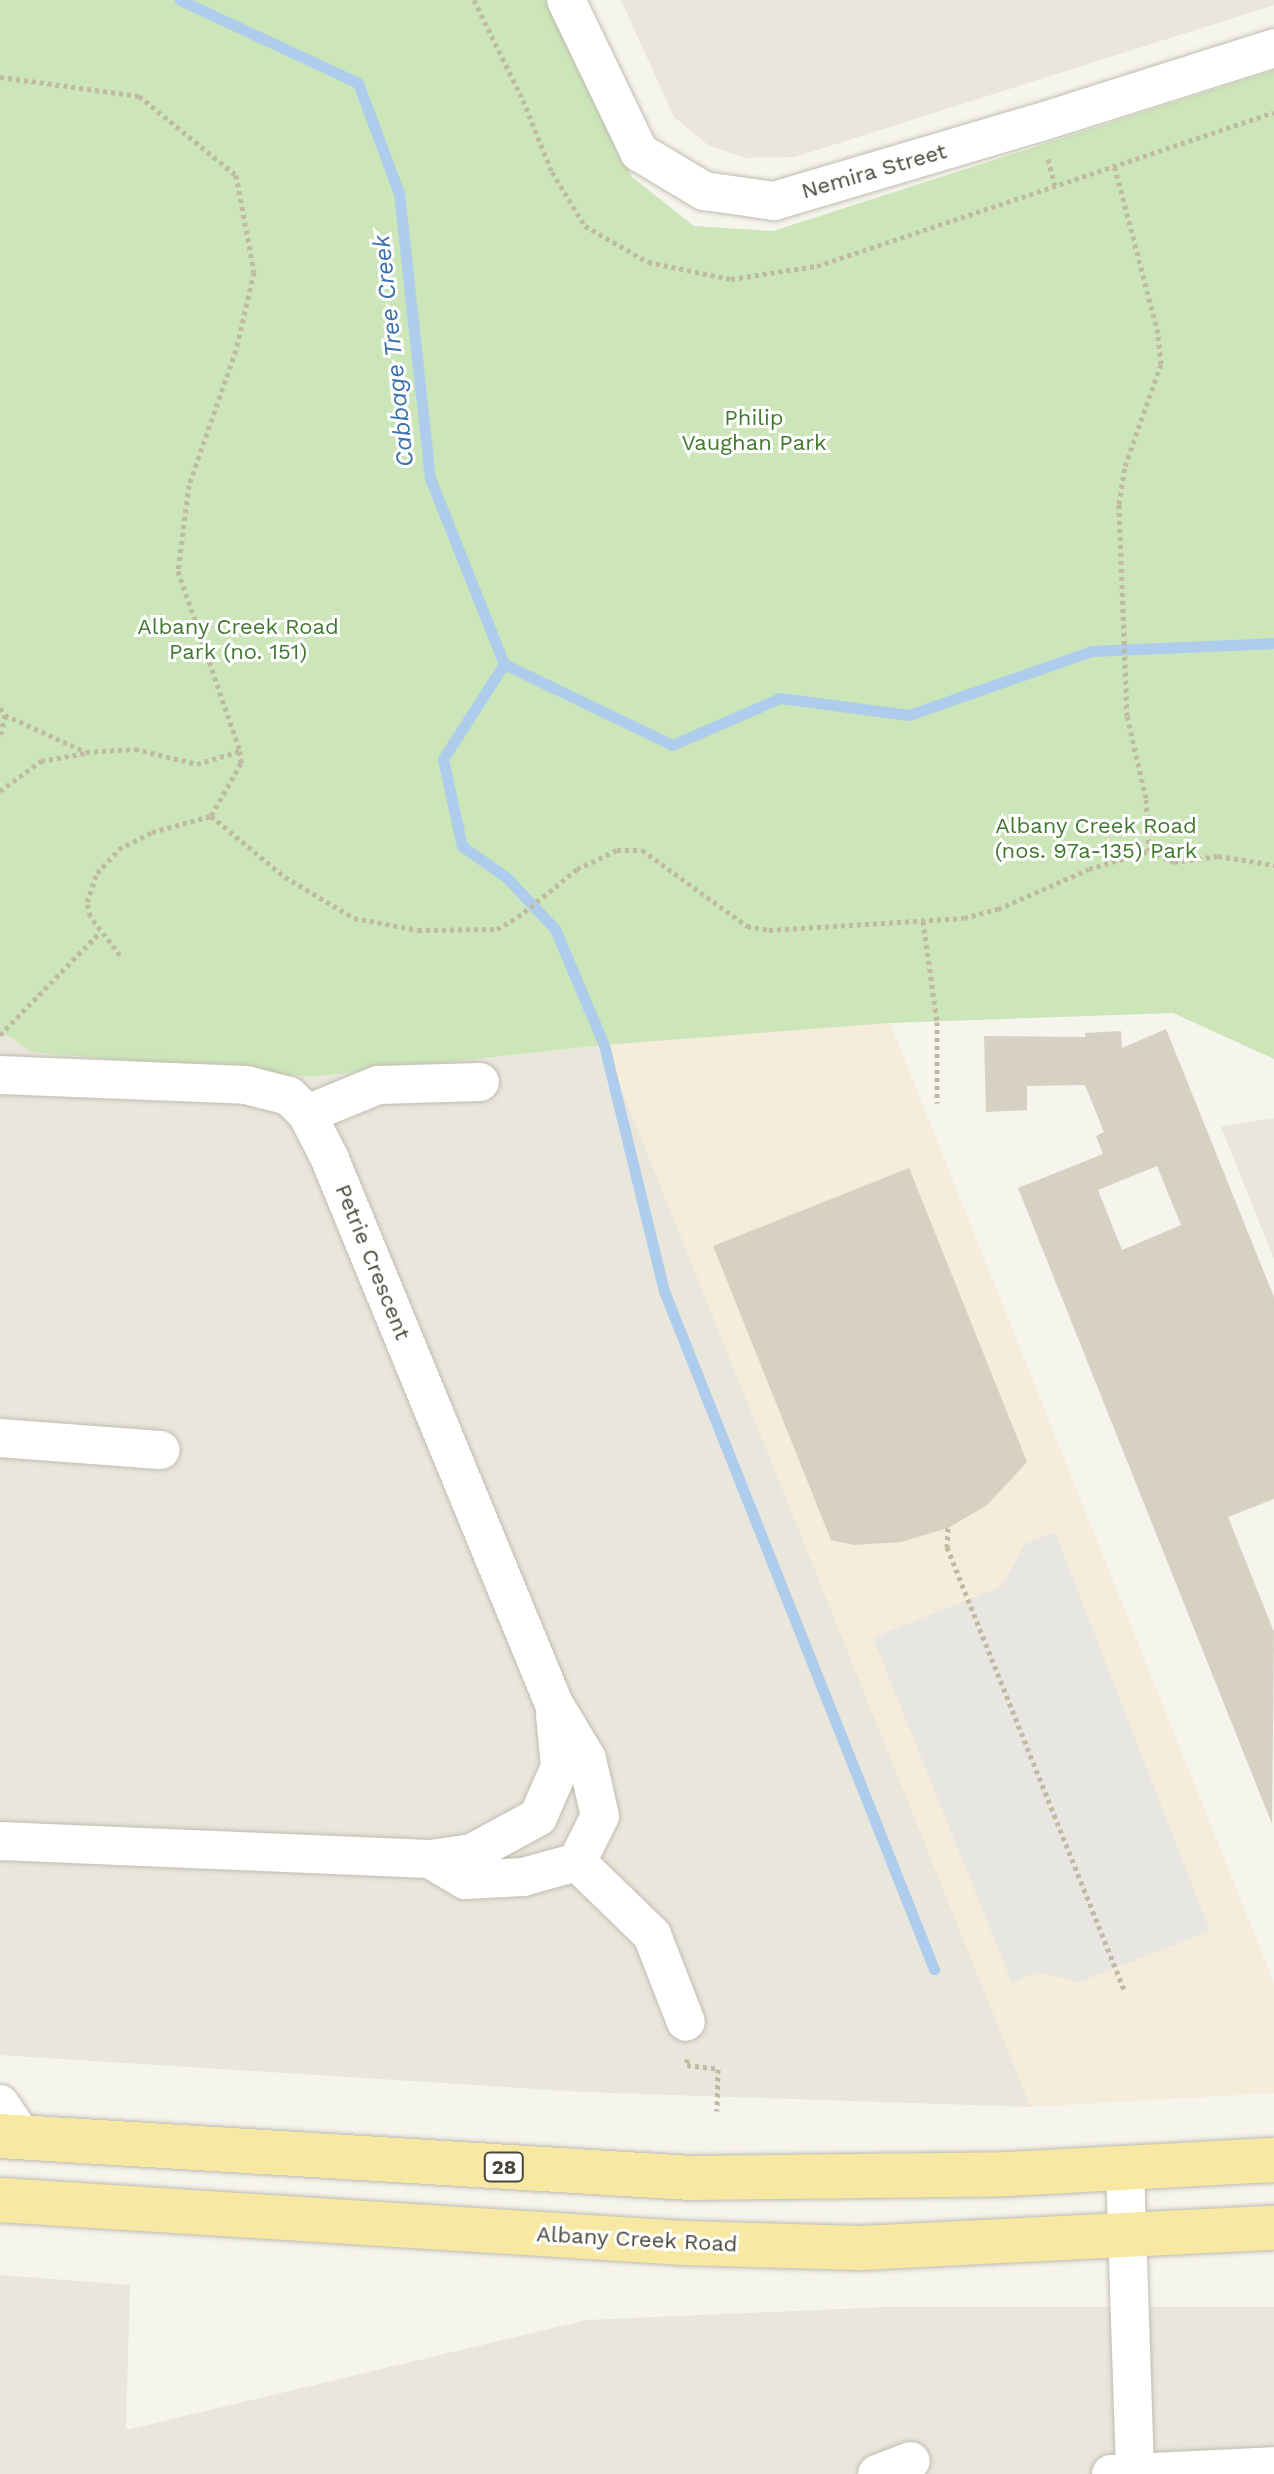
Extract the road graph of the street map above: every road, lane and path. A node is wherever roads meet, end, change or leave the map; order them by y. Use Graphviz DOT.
graph roads {
  1 [pos="566,0"];
  2 [pos="1274,48"];
  3 [pos="0,77"];
  4 [pos="1274,112"];
  5 [pos="0,708"];
  6 [pos="5,715"];
  7 [pos="0,738"];
  8 [pos="240,751"];
  9 [pos="86,752"];
  10 [pos="0,791"];
  11 [pos="211,816"];
  12 [pos="1149,851"];
  13 [pos="1274,865"];
  14 [pos="923,921"];
  15 [pos="100,932"];
  16 [pos="120,955"];
  17 [pos="0,1035"];
  18 [pos="0,1075"];
  19 [pos="480,1082"];
  20 [pos="937,1103"];
  21 [pos="307,1114"];
  22 [pos="0,1438"];
  23 [pos="161,1450"];
  24 [pos="948,1528"];
  25 [pos="554,1704"];
  26 [pos="0,1841"];
  27 [pos="430,1859"];
  28 [pos="577,1862"];
  29 [pos="1124,1989"];
  30 [pos="686,2022"];
  31 [pos="717,2111"];
  32 [pos="7,2126"];
  33 [pos="1274,2160"];
  34 [pos="1125,2168"];
  35 [pos="0,2200"];
  36 [pos="1274,2228"];
  37 [pos="1128,2236"];
  38 [pos="1274,2466"];
  39 [pos="1143,2473"];
  1 -- 2 [label="street, Nemira Street"];
  3 -- 8 [label="path"];
  4 -- 12 [label="path"];
  5 -- 6 [label="path"];
  6 -- 7 [label="path"];
  6 -- 9 [label="path"];
  8 -- 9 [label="path"];
  8 -- 11 [label="path"];
  9 -- 10 [label="path"];
  11 -- 14 [label="path"];
  11 -- 15 [label="path"];
  12 -- 13 [label="path"];
  12 -- 14 [label="path"];
  14 -- 20 [label="path"];
  15 -- 16 [label="path"];
  15 -- 17 [label="path"];
  18 -- 21 [label="street, Petrie Crescent"];
  19 -- 21 [label="street"];
  21 -- 25 [label="street, Petrie Crescent"];
  22 -- 23 [label="street"];
  24 -- 29 [label="path"];
  25 -- 27 [label="street, Petrie Crescent"];
  25 -- 28 [label="street, Petrie Crescent"];
  26 -- 27 [label="street, Petrie Crescent"];
  27 -- 28 [label="street, Petrie Crescent"];
  28 -- 30 [label="street"];
  30 -- 31 [label="path"];
  32 -- 34 [label="main road, 28"];
  33 -- 34 [label="main road, 28"];
  34 -- 37 [label="street"];
  35 -- 37 [label="main road, Albany Creek Road"];
  36 -- 37 [label="main road, Albany Creek Road"];
  37 -- 39 [label="street"];
  38 -- 39 [label="street"];
}
